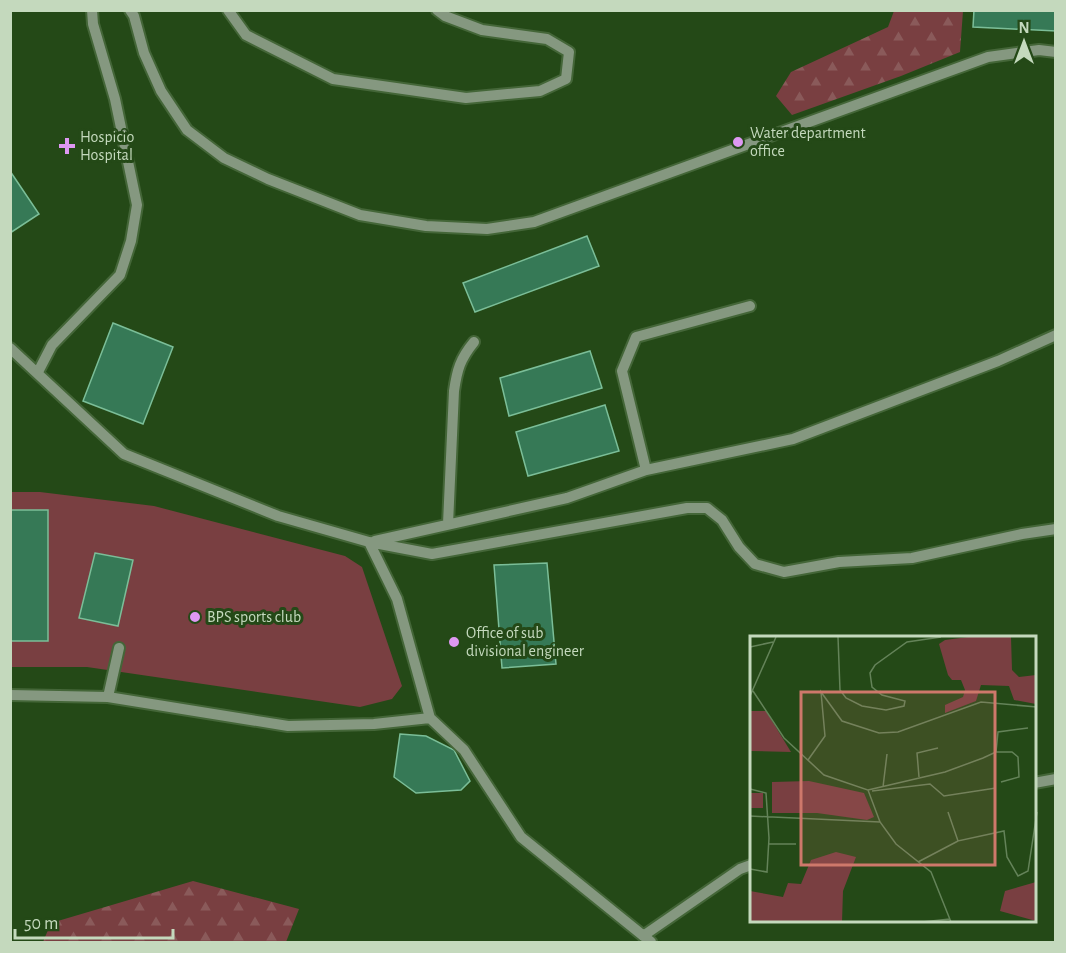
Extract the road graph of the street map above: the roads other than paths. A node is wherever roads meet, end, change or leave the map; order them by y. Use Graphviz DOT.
graph roads {
  1 [pos="92,10"];
  2 [pos="130,10"];
  3 [pos="228,10"];
  4 [pos="436,10"];
  5 [pos="1056,52"];
  6 [pos="750,306"];
  7 [pos="1056,336"];
  8 [pos="474,342"];
  9 [pos="10,348"];
  10 [pos="38,372"];
  11 [pos="646,470"];
  12 [pos="448,524"];
  13 [pos="1056,529"];
  14 [pos="369,542"];
  15 [pos="119,648"];
  16 [pos="10,695"];
  17 [pos="108,697"];
  18 [pos="430,718"];
  19 [pos="1056,779"];
  20 [pos="1036,783"];
  21 [pos="750,865"];
  22 [pos="647,939"];
  1 -- 10 [label="street"];
  2 -- 5 [label="street"];
  3 -- 4 [label="street"];
  6 -- 11 [label="street"];
  7 -- 11 [label="street"];
  8 -- 12 [label="street"];
  9 -- 10 [label="street"];
  10 -- 14 [label="street"];
  11 -- 12 [label="street"];
  12 -- 14 [label="street"];
  13 -- 14 [label="street"];
  14 -- 18 [label="street"];
  15 -- 17 [label="street"];
  16 -- 17 [label="street"];
  17 -- 18 [label="street"];
  18 -- 22 [label="street"];
  19 -- 20 [label="street"];
  21 -- 22 [label="street"];
}
